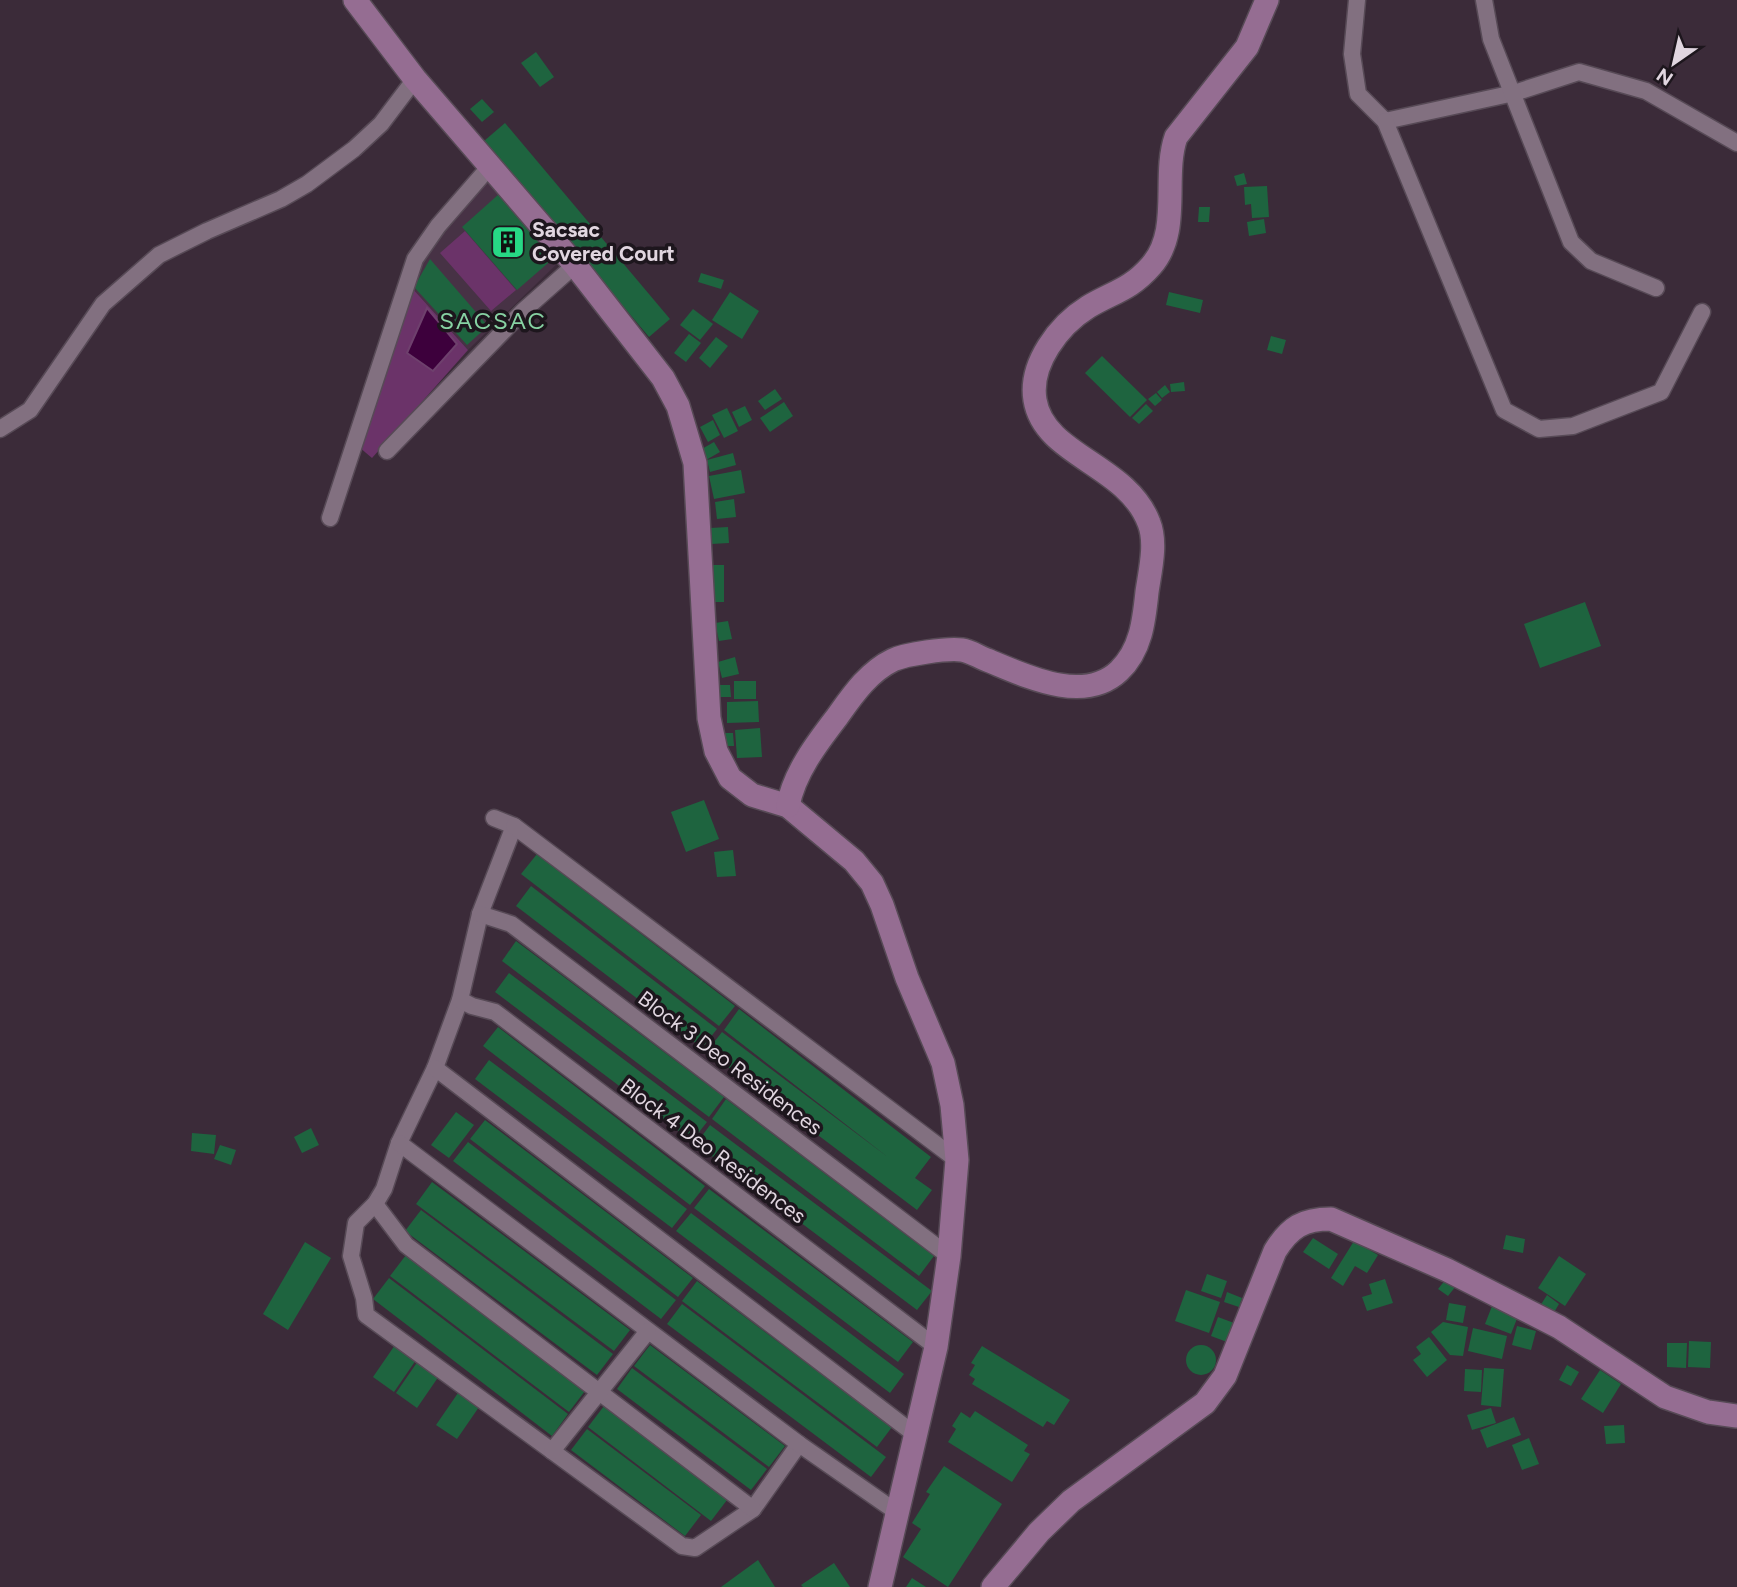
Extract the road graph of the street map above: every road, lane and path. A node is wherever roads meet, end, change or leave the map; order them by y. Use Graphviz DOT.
graph roads {
  1 [pos="355,0"];
  2 [pos="1267,0"];
  3 [pos="1357,0"];
  4 [pos="1484,0"];
  5 [pos="415,79"];
  6 [pos="1514,93"];
  7 [pos="1385,121"];
  8 [pos="1737,143"];
  9 [pos="491,165"];
  10 [pos="575,265"];
  11 [pos="1656,288"];
  12 [pos="1702,312"];
  13 [pos="0,429"];
  14 [pos="387,452"];
  15 [pos="330,518"];
  16 [pos="788,806"];
  17 [pos="494,818"];
  18 [pos="513,826"];
  19 [pos="480,914"];
  20 [pos="460,1000"];
  21 [pos="435,1068"];
  22 [pos="399,1143"];
  23 [pos="957,1160"];
  24 [pos="375,1204"];
  25 [pos="949,1256"];
  26 [pos="648,1331"];
  27 [pos="936,1348"];
  28 [pos="600,1392"];
  29 [pos="1737,1416"];
  30 [pos="917,1436"];
  31 [pos="799,1444"];
  32 [pos="552,1451"];
  33 [pos="753,1509"];
  34 [pos="898,1513"];
  35 [pos="880,1587"];
  36 [pos="993,1587"];
  1 -- 5 [label="street"];
  2 -- 16 [label="street"];
  3 -- 7 [label="street"];
  4 -- 6 [label="street"];
  5 -- 9 [label="street"];
  5 -- 13 [label="street"];
  6 -- 7 [label="street"];
  6 -- 8 [label="street"];
  6 -- 11 [label="street"];
  7 -- 12 [label="street"];
  9 -- 10 [label="street"];
  9 -- 15 [label="street"];
  10 -- 14 [label="street"];
  10 -- 16 [label="street"];
  16 -- 23 [label="street"];
  17 -- 18 [label="street"];
  18 -- 19 [label="street"];
  18 -- 23 [label="street"];
  19 -- 20 [label="street"];
  19 -- 25 [label="street, Block 3 Deo Residences"];
  20 -- 21 [label="street"];
  20 -- 27 [label="street, Block 4 Deo Residences"];
  21 -- 22 [label="street"];
  21 -- 30 [label="street"];
  22 -- 24 [label="street"];
  22 -- 26 [label="street"];
  23 -- 25 [label="street"];
  24 -- 28 [label="street"];
  24 -- 32 [label="street"];
  25 -- 27 [label="street"];
  26 -- 28 [label="street"];
  26 -- 31 [label="street"];
  27 -- 30 [label="street"];
  28 -- 32 [label="street"];
  28 -- 33 [label="street"];
  29 -- 36 [label="street"];
  30 -- 34 [label="street"];
  31 -- 33 [label="street"];
  31 -- 34 [label="street"];
  32 -- 33 [label="street"];
  34 -- 35 [label="street"];
}
